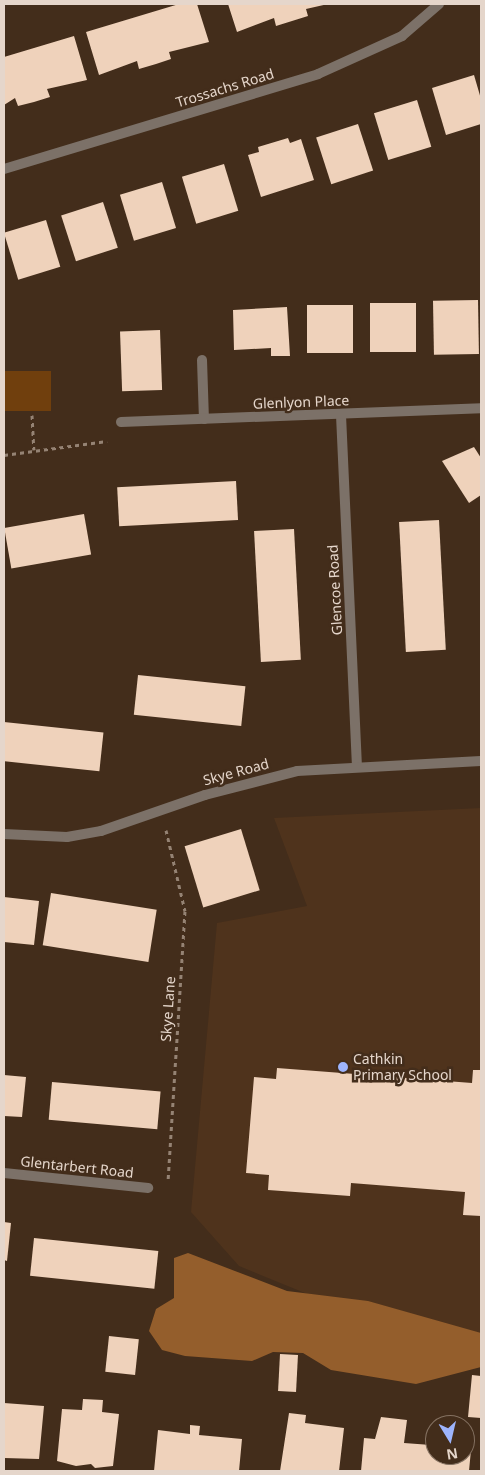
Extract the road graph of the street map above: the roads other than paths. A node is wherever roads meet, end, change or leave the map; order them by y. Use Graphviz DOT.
graph roads {
  1 [pos="439,4"];
  2 [pos="4,169"];
  3 [pos="202,360"];
  4 [pos="481,408"];
  5 [pos="341,415"];
  6 [pos="204,419"];
  7 [pos="120,422"];
  8 [pos="481,761"];
  9 [pos="357,765"];
  10 [pos="4,834"];
  11 [pos="4,1173"];
  12 [pos="148,1188"];
  1 -- 2 [label="street, Trossachs Road"];
  3 -- 6 [label="street"];
  4 -- 5 [label="street, Glenlyon Place"];
  5 -- 6 [label="street, Glenlyon Place"];
  5 -- 9 [label="street, Glencoe Road"];
  6 -- 7 [label="street, Glenlyon Place"];
  8 -- 9 [label="street, Skye Road"];
  9 -- 10 [label="street, Skye Road"];
  11 -- 12 [label="street, Glentarbert Road"];
}
